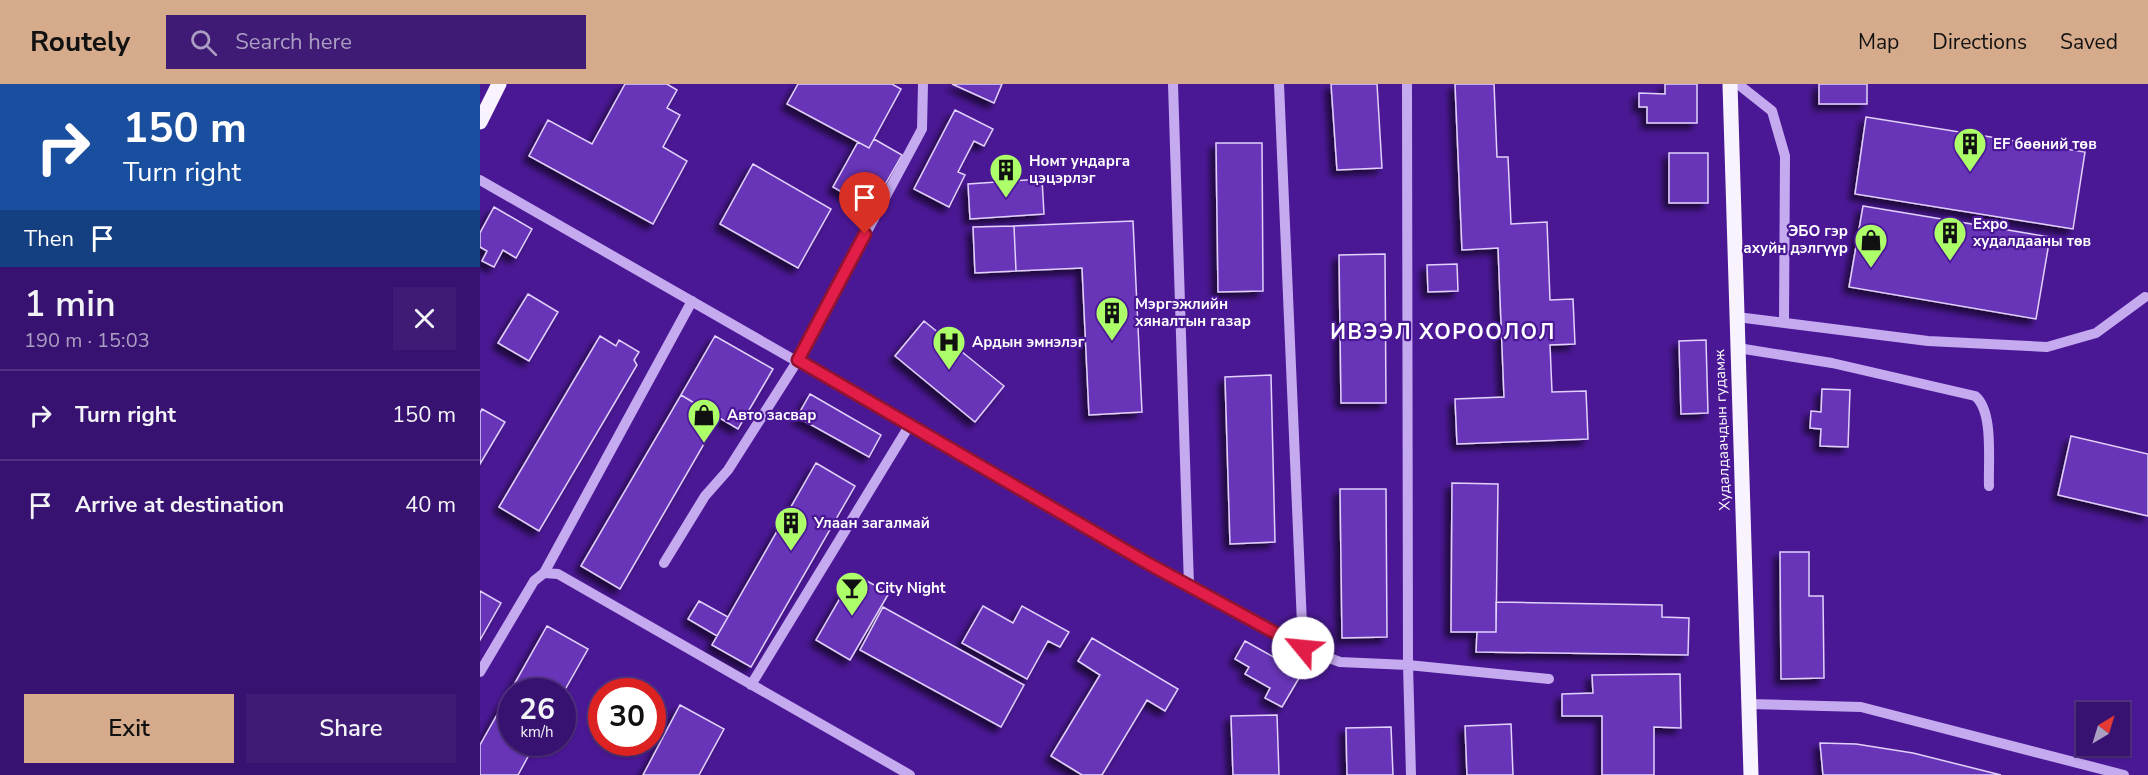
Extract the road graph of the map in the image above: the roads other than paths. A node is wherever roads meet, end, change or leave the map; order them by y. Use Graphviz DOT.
graph roads {
  1 [pos="499,84"];
  2 [pos="923,84"];
  3 [pos="1173,84"];
  4 [pos="1279,84"];
  5 [pos="1407,84"];
  6 [pos="1730,84"];
  7 [pos="1738,84"];
  8 [pos="480,122"];
  9 [pos="480,180"];
  10 [pos="2145,297"];
  11 [pos="692,301"];
  12 [pos="1737,317"];
  13 [pos="1784,322"];
  14 [pos="1738,348"];
  15 [pos="798,360"];
  16 [pos="909,426"];
  17 [pos="1989,486"];
  18 [pos="664,563"];
  19 [pos="544,573"];
  20 [pos="1189,586"];
  21 [pos="1303,648"];
  22 [pos="1408,665"];
  23 [pos="480,672"];
  24 [pos="1549,679"];
  25 [pos="751,685"];
  26 [pos="1748,704"];
  27 [pos="910,775"];
  28 [pos="1412,775"];
  29 [pos="1751,775"];
  30 [pos="2124,775"];
  1 -- 8 [label="main road"];
  2 -- 15 [label="street"];
  3 -- 20 [label="street"];
  4 -- 21 [label="street"];
  5 -- 22 [label="street"];
  6 -- 12 [label="main road, Худалдаачдын гудамж"];
  7 -- 13 [label="street"];
  9 -- 11 [label="street"];
  10 -- 13 [label="street"];
  11 -- 15 [label="street"];
  11 -- 19 [label="street"];
  12 -- 13 [label="street"];
  12 -- 14 [label="main road, Худалдаачдын гудамж"];
  14 -- 17 [label="street"];
  14 -- 26 [label="main road, Худалдаачдын гудамж"];
  15 -- 16 [label="street"];
  15 -- 18 [label="street"];
  16 -- 20 [label="street"];
  16 -- 25 [label="street"];
  19 -- 23 [label="street"];
  19 -- 25 [label="street"];
  20 -- 21 [label="street"];
  21 -- 22 [label="street"];
  22 -- 24 [label="street"];
  22 -- 28 [label="street"];
  25 -- 27 [label="street"];
  26 -- 29 [label="main road, Худалдаачдын гудамж"];
  26 -- 30 [label="street"];
}
